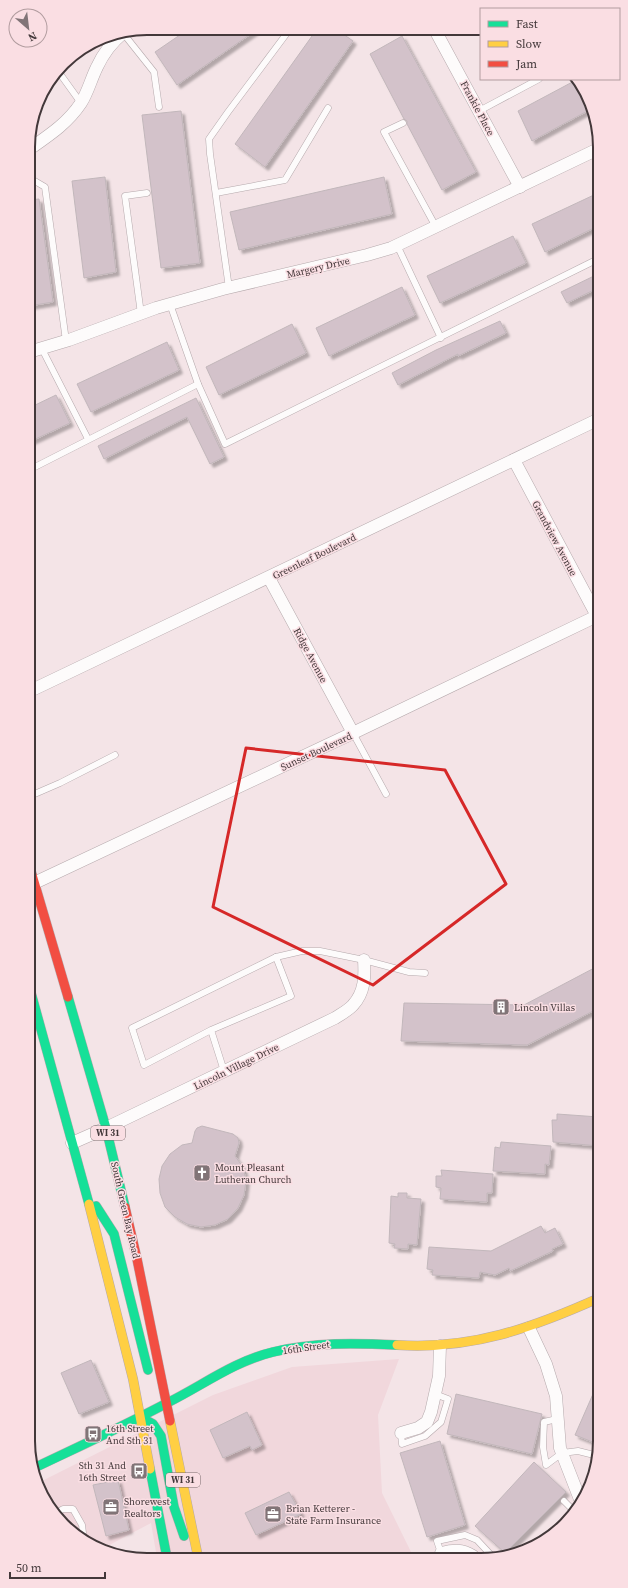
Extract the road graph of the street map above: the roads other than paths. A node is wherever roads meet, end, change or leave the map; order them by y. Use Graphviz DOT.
graph roads {
  1 [pos="286,35"];
  2 [pos="438,35"];
  3 [pos="126,37"];
  4 [pos="117,39"];
  5 [pos="61,75"];
  6 [pos="537,80"];
  7 [pos="81,103"];
  8 [pos="159,107"];
  9 [pos="328,108"];
  10 [pos="479,112"];
  11 [pos="403,123"];
  12 [pos="35,145"];
  13 [pos="593,151"];
  14 [pos="35,181"];
  15 [pos="520,187"];
  16 [pos="147,193"];
  17 [pos="216,193"];
  18 [pos="436,227"];
  19 [pos="397,245"];
  20 [pos="593,262"];
  21 [pos="229,288"];
  22 [pos="170,304"];
  23 [pos="141,314"];
  24 [pos="441,338"];
  25 [pos="66,341"];
  26 [pos="42,349"];
  27 [pos="35,351"];
  28 [pos="198,384"];
  29 [pos="593,422"];
  30 [pos="88,439"];
  31 [pos="514,460"];
  32 [pos="35,467"];
  33 [pos="269,578"];
  34 [pos="593,608"];
  35 [pos="593,618"];
  36 [pos="35,689"];
  37 [pos="353,733"];
  38 [pos="115,755"];
  39 [pos="35,794"];
  40 [pos="386,794"];
  41 [pos="35,883"];
  42 [pos="35,894"];
  43 [pos="276,957"];
  44 [pos="364,960"];
  45 [pos="425,973"];
  46 [pos="35,1008"];
  47 [pos="211,1030"];
  48 [pos="224,1071"];
  49 [pos="106,1128"];
  50 [pos="72,1143"];
  51 [pos="85,1189"];
  52 [pos="593,1301"];
  53 [pos="529,1328"];
  54 [pos="440,1346"];
  55 [pos="168,1403"];
  56 [pos="140,1417"];
  57 [pos="557,1419"];
  58 [pos="401,1433"];
  59 [pos="562,1453"];
  60 [pos="592,1455"];
  61 [pos="38,1466"];
  62 [pos="579,1494"];
  63 [pos="564,1501"];
  64 [pos="571,1508"];
  65 [pos="60,1511"];
  66 [pos="83,1533"];
  67 [pos="441,1552"];
  68 [pos="489,1552"];
  69 [pos="166,1553"];
  70 [pos="192,1553"];
  71 [pos="197,1553"];
  72 [pos="468,1553"];
  1 -- 17 [label="lane"];
  2 -- 10 [label="street, Frankie Place"];
  3 -- 8 [label="lane"];
  4 -- 7 [label="street"];
  5 -- 7 [label="lane"];
  6 -- 10 [label="lane"];
  7 -- 12 [label="street"];
  9 -- 17 [label="lane"];
  10 -- 15 [label="street, Frankie Place"];
  11 -- 18 [label="lane"];
  13 -- 15 [label="street, Margery Drive"];
  14 -- 25 [label="lane"];
  15 -- 18 [label="street, Margery Drive"];
  16 -- 23 [label="lane"];
  17 -- 21 [label="lane"];
  18 -- 19 [label="street, Margery Drive"];
  19 -- 21 [label="street, Margery Drive"];
  19 -- 24 [label="lane"];
  20 -- 24 [label="lane"];
  21 -- 22 [label="street, Margery Drive"];
  22 -- 23 [label="street, Margery Drive"];
  22 -- 28 [label="lane"];
  23 -- 25 [label="street, Margery Drive"];
  24 -- 28 [label="lane"];
  25 -- 26 [label="street, Margery Drive"];
  26 -- 27 [label="street, Margery Drive"];
  26 -- 30 [label="lane"];
  28 -- 30 [label="lane"];
  29 -- 31 [label="street, Greenleaf Boulevard"];
  30 -- 32 [label="lane"];
  31 -- 33 [label="street, Greenleaf Boulevard"];
  31 -- 34 [label="street, Grandview Avenue"];
  33 -- 36 [label="street, Greenleaf Boulevard"];
  33 -- 37 [label="street, Ridge Avenue"];
  35 -- 37 [label="street, Sunset Boulevard"];
  37 -- 40 [label="lane"];
  37 -- 41 [label="street, Sunset Boulevard"];
  38 -- 39 [label="lane"];
  42 -- 49 [label="main road, South Green Bay Road / WI 31"];
  43 -- 44 [label="lane"];
  43 -- 47 [label="lane"];
  43 -- 47 [label="lane"];
  44 -- 45 [label="lane"];
  44 -- 48 [label="street, Lincoln Village Drive"];
  46 -- 50 [label="main road, WI 31"];
  47 -- 48 [label="lane"];
  48 -- 49 [label="street, Lincoln Village Drive"];
  49 -- 50 [label="street, Lincoln Village Drive"];
  49 -- 55 [label="main road, South Green Bay Road / WI 31"];
  50 -- 51 [label="main road, WI 31"];
  51 -- 55 [label="main road"];
  51 -- 56 [label="main road, WI 31"];
  52 -- 53 [label="main road, 16th Street"];
  53 -- 54 [label="main road, 16th Street"];
  53 -- 57 [label="street"];
  54 -- 55 [label="main road, 16th Street"];
  54 -- 58 [label="street"];
  55 -- 56 [label="main road, 16th Street"];
  55 -- 71 [label="main road, South Green Bay Road / WI 31"];
  56 -- 61 [label="main road, 16th Street"];
  56 -- 69 [label="main road, WI 31"];
  56 -- 70 [label="main road"];
  57 -- 59 [label="street"];
  57 -- 59 [label="lane"];
  59 -- 60 [label="lane"];
  59 -- 62 [label="street"];
  63 -- 64 [label="lane"];
  65 -- 66 [label="lane"];
  67 -- 68 [label="lane"];
  67 -- 72 [label="street"];
}
